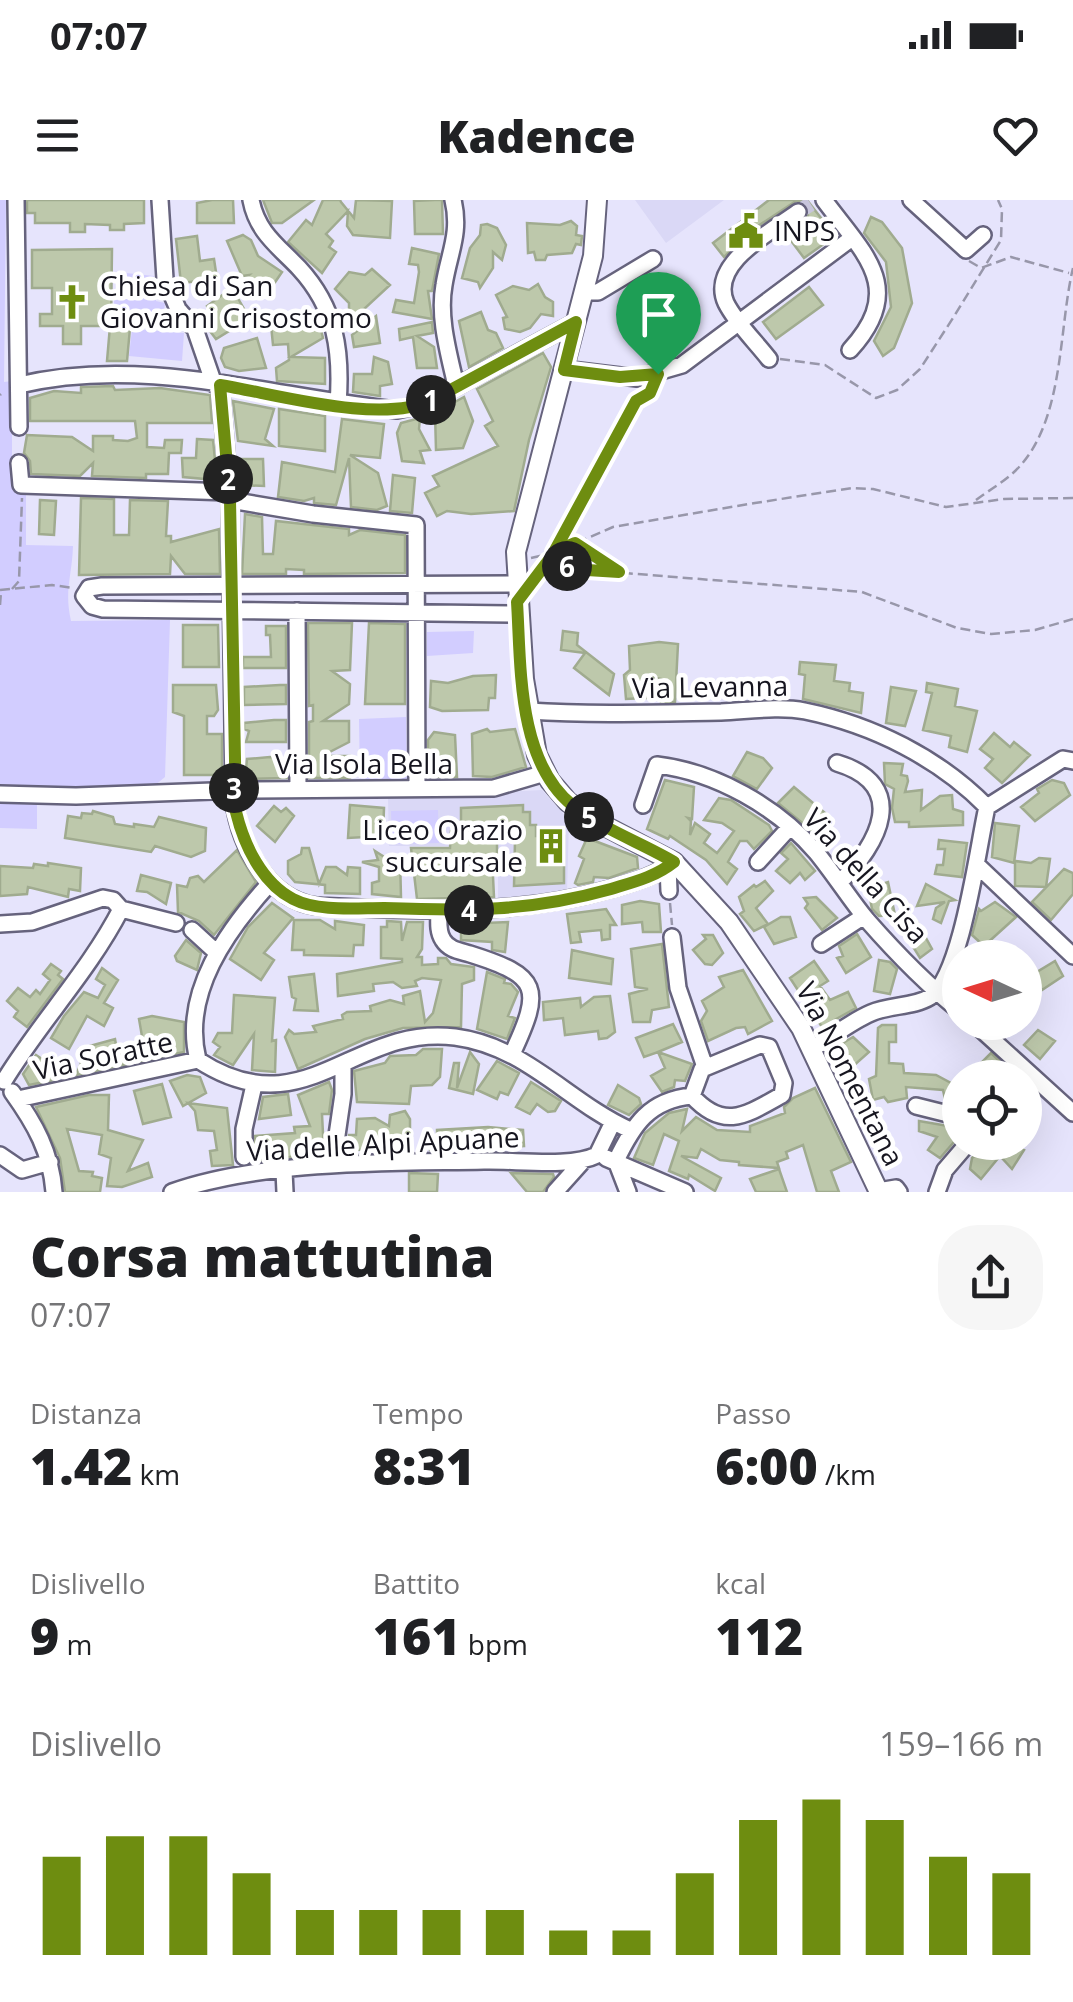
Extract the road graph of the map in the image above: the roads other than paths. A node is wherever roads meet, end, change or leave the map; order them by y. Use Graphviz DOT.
graph roads {
  1 [pos="16,200"];
  2 [pos="160,200"];
  3 [pos="250,200"];
  4 [pos="453,200"];
  5 [pos="597,200"];
  6 [pos="824,200"];
  7 [pos="911,200"];
  8 [pos="798,212"];
  9 [pos="983,235"];
  10 [pos="852,238"];
  11 [pos="653,259"];
  12 [pos="583,292"];
  13 [pos="738,320"];
  14 [pos="576,322"];
  15 [pos="850,350"];
  16 [pos="768,359"];
  17 [pos="564,370"];
  18 [pos="19,385"];
  19 [pos="217,385"];
  20 [pos="456,386"];
  21 [pos="338,404"];
  22 [pos="19,427"];
  23 [pos="19,462"];
  24 [pos="230,496"];
  25 [pos="417,585"];
  26 [pos="232,587"];
  27 [pos="517,600"];
  28 [pos="232,611"];
  29 [pos="297,611"];
  30 [pos="418,611"];
  31 [pos="528,711"];
  32 [pos="1072,760"];
  33 [pos="838,763"];
  34 [pos="545,774"];
  35 [pos="417,789"];
  36 [pos="234,790"];
  37 [pos="298,790"];
  38 [pos="0,794"];
  39 [pos="643,805"];
  40 [pos="987,807"];
  41 [pos="790,827"];
  42 [pos="758,862"];
  43 [pos="670,864"];
  44 [pos="978,865"];
  45 [pos="840,882"];
  46 [pos="270,883"];
  47 [pos="669,892"];
  48 [pos="121,909"];
  49 [pos="438,910"];
  50 [pos="864,916"];
  51 [pos="176,923"];
  52 [pos="0,924"];
  53 [pos="192,930"];
  54 [pos="672,937"];
  55 [pos="821,944"];
  56 [pos="216,952"];
  57 [pos="1073,956"];
  58 [pos="936,992"];
  59 [pos="942,997"];
  60 [pos="990,1040"];
  61 [pos="812,1049"];
  62 [pos="512,1054"];
  63 [pos="198,1060"];
  64 [pos="1010,1060"];
  65 [pos="343,1064"];
  66 [pos="706,1067"];
  67 [pos="2,1079"];
  68 [pos="254,1085"];
  69 [pos="1042,1090"];
  70 [pos="692,1096"];
  71 [pos="18,1099"];
  72 [pos="916,1106"];
  73 [pos="942,1112"];
  74 [pos="1073,1113"];
  75 [pos="612,1122"];
  76 [pos="630,1130"];
  77 [pos="336,1142"];
  78 [pos="0,1154"];
  79 [pos="597,1155"];
  80 [pos="244,1157"];
  81 [pos="954,1160"];
  82 [pos="616,1161"];
  83 [pos="50,1162"];
  84 [pos="581,1163"];
  85 [pos="284,1172"];
  86 [pos="878,1191"];
  87 [pos="54,1192"];
  88 [pos="172,1192"];
  89 [pos="286,1192"];
  90 [pos="554,1192"];
  91 [pos="628,1192"];
  92 [pos="684,1192"];
  93 [pos="899,1192"];
  94 [pos="936,1192"];
  1 -- 18 [label="street"];
  2 -- 19 [label="street"];
  3 -- 21 [label="street"];
  4 -- 20 [label="street"];
  5 -- 12 [label="main road, Via Nomentana"];
  6 -- 10 [label="street"];
  7 -- 9 [label="street"];
  8 -- 13 [label="street"];
  10 -- 13 [label="street"];
  10 -- 15 [label="street"];
  11 -- 12 [label="street"];
  12 -- 14 [label="main road, Via Nomentana"];
  13 -- 16 [label="street"];
  13 -- 17 [label="street"];
  14 -- 17 [label="main road, Via Nomentana"];
  14 -- 20 [label="street"];
  17 -- 27 [label="main road, Via Nomentana"];
  18 -- 19 [label="street"];
  18 -- 22 [label="street"];
  19 -- 21 [label="street"];
  19 -- 24 [label="street"];
  20 -- 21 [label="street"];
  23 -- 24 [label="street"];
  24 -- 25 [label="street"];
  24 -- 26 [label="street"];
  25 -- 26 [label="street"];
  25 -- 27 [label="street"];
  25 -- 30 [label="street"];
  26 -- 28 [label="street"];
  26 -- 28 [label="street"];
  27 -- 30 [label="street"];
  27 -- 31 [label="main road, Via Nomentana"];
  28 -- 29 [label="street"];
  28 -- 36 [label="street"];
  29 -- 30 [label="street"];
  29 -- 37 [label="street"];
  30 -- 35 [label="street"];
  31 -- 34 [label="main road, Via Nomentana"];
  31 -- 40 [label="street, Via Levanna"];
  32 -- 40 [label="street"];
  33 -- 45 [label="street"];
  34 -- 35 [label="street, Via Isola Bella"];
  34 -- 43 [label="main road, Via Nomentana"];
  35 -- 37 [label="street, Via Isola Bella"];
  36 -- 37 [label="street, Via Isola Bella"];
  36 -- 38 [label="street, Via Isola Bella"];
  36 -- 46 [label="street"];
  39 -- 41 [label="street, Via della Cisa"];
  40 -- 44 [label="street"];
  41 -- 42 [label="street"];
  41 -- 45 [label="street, Via della Cisa"];
  43 -- 47 [label="street"];
  43 -- 49 [label="street"];
  43 -- 61 [label="main road, Via Nomentana"];
  44 -- 57 [label="street"];
  44 -- 58 [label="street"];
  45 -- 50 [label="street, Via della Cisa"];
  46 -- 49 [label="street"];
  46 -- 56 [label="street"];
  48 -- 51 [label="street"];
  48 -- 52 [label="street"];
  48 -- 67 [label="street"];
  49 -- 62 [label="street"];
  50 -- 55 [label="street"];
  50 -- 58 [label="street, Via della Cisa"];
  53 -- 56 [label="street"];
  54 -- 66 [label="street"];
  56 -- 63 [label="street"];
  58 -- 59 [label="street, Via della Cisa"];
  58 -- 61 [label="street"];
  60 -- 64 [label="street"];
  61 -- 86 [label="main road, Via Nomentana"];
  62 -- 65 [label="street"];
  62 -- 75 [label="street"];
  63 -- 68 [label="street"];
  63 -- 71 [label="street, Via Soratte"];
  65 -- 68 [label="street"];
  65 -- 77 [label="street"];
  66 -- 70 [label="street"];
  66 -- 70 [label="street"];
  67 -- 71 [label="street"];
  68 -- 80 [label="street"];
  69 -- 74 [label="street"];
  70 -- 76 [label="street"];
  71 -- 83 [label="street"];
  72 -- 73 [label="street"];
  75 -- 76 [label="street"];
  75 -- 79 [label="street"];
  76 -- 82 [label="street"];
  78 -- 83 [label="street"];
  79 -- 82 [label="street"];
  79 -- 84 [label="street, Via delle Alpi Apuane"];
  81 -- 94 [label="street"];
  82 -- 91 [label="street"];
  82 -- 92 [label="street"];
  83 -- 87 [label="street"];
  84 -- 85 [label="street, Via delle Alpi Apuane"];
  84 -- 90 [label="street"];
  85 -- 88 [label="street, Via delle Alpi Apuane"];
  85 -- 89 [label="street"];
  86 -- 93 [label="street"];
}
